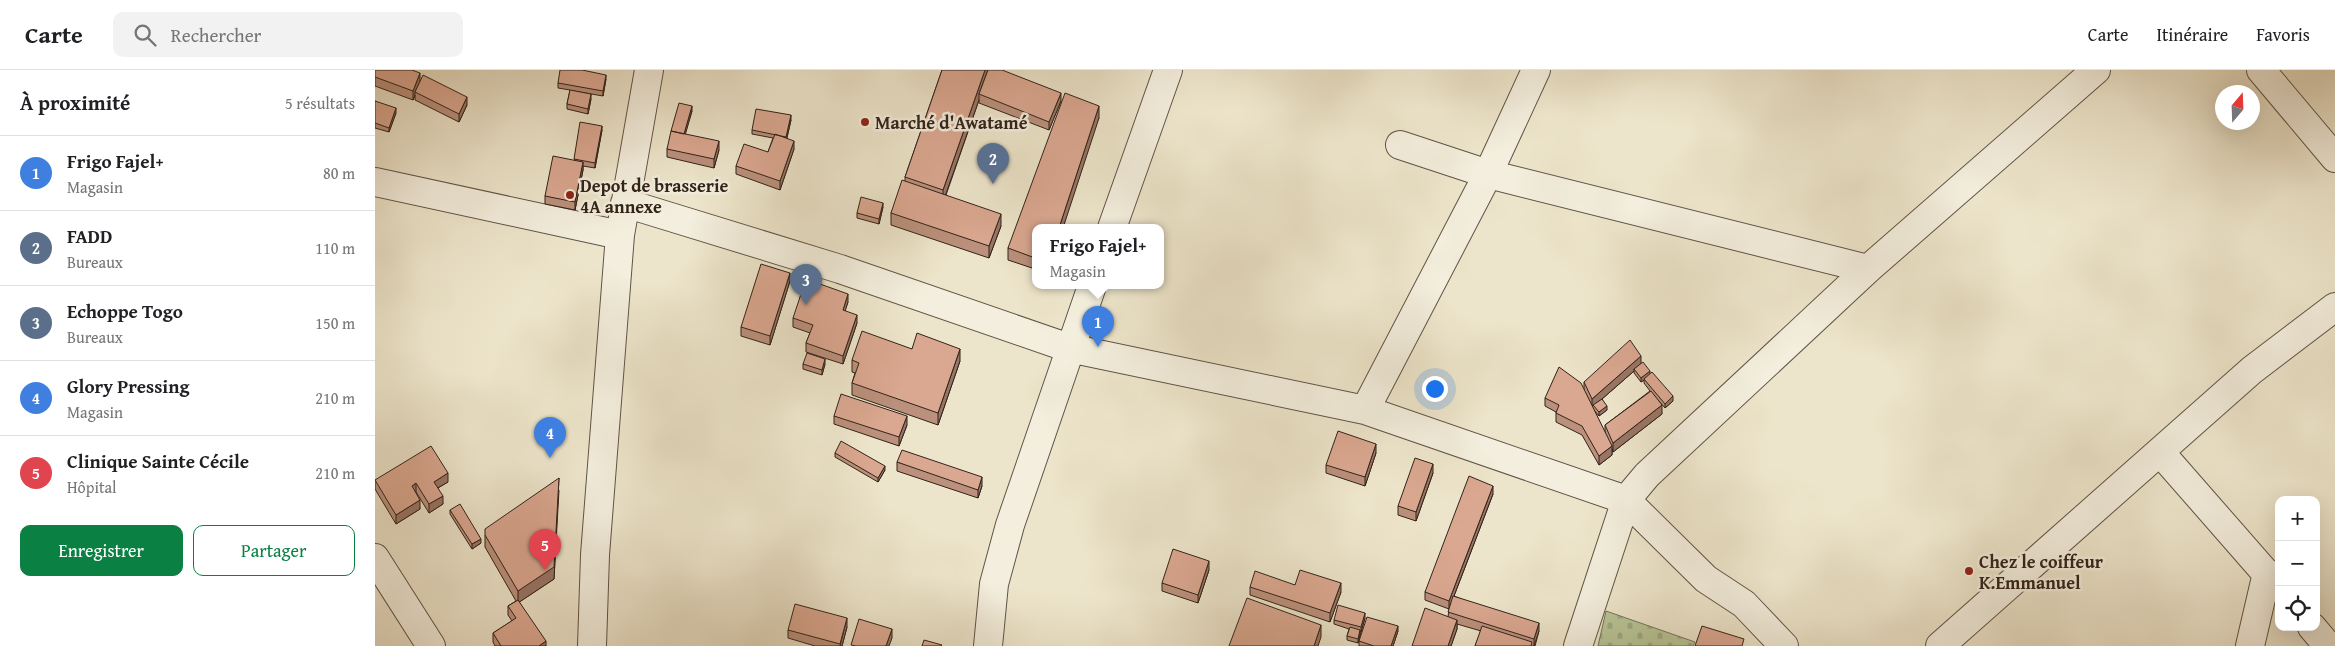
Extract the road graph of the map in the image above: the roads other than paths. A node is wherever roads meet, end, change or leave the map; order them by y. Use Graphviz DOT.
graph roads {
  1 [pos="649,70"];
  2 [pos="1168,70"];
  3 [pos="1536,70"];
  4 [pos="2096,70"];
  5 [pos="2261,70"];
  6 [pos="1400,146"];
  7 [pos="2335,158"];
  8 [pos="1489,174"];
  9 [pos="375,182"];
  10 [pos="625,203"];
  11 [pos="1113,224"];
  12 [pos="620,235"];
  13 [pos="1868,269"];
  14 [pos="1091,289"];
  15 [pos="2335,307"];
  16 [pos="1069,348"];
  17 [pos="1365,410"];
  18 [pos="2160,452"];
  19 [pos="1626,500"];
  20 [pos="375,558"];
  21 [pos="2273,580"];
  22 [pos="2316,631"];
  23 [pos="431,646"];
  24 [pos="592,646"];
  25 [pos="988,646"];
  26 [pos="1578,646"];
  27 [pos="1784,646"];
  28 [pos="1940,646"];
  29 [pos="2250,646"];
  30 [pos="2328,646"];
  1 -- 10 [label="street"];
  2 -- 11 [label="street"];
  3 -- 8 [label="street"];
  4 -- 13 [label="street"];
  5 -- 7 [label="street"];
  6 -- 8 [label="street"];
  8 -- 13 [label="street"];
  8 -- 17 [label="street"];
  9 -- 12 [label="street"];
  10 -- 12 [label="street"];
  10 -- 16 [label="street"];
  12 -- 24 [label="street"];
  13 -- 19 [label="street"];
  14 -- 16 [label="street"];
  15 -- 18 [label="street"];
  16 -- 17 [label="street"];
  16 -- 25 [label="street"];
  17 -- 19 [label="street"];
  18 -- 21 [label="street"];
  18 -- 28 [label="street"];
  19 -- 26 [label="street"];
  19 -- 27 [label="street"];
  20 -- 23 [label="street"];
  21 -- 29 [label="street"];
  22 -- 30 [label="street"];
}
